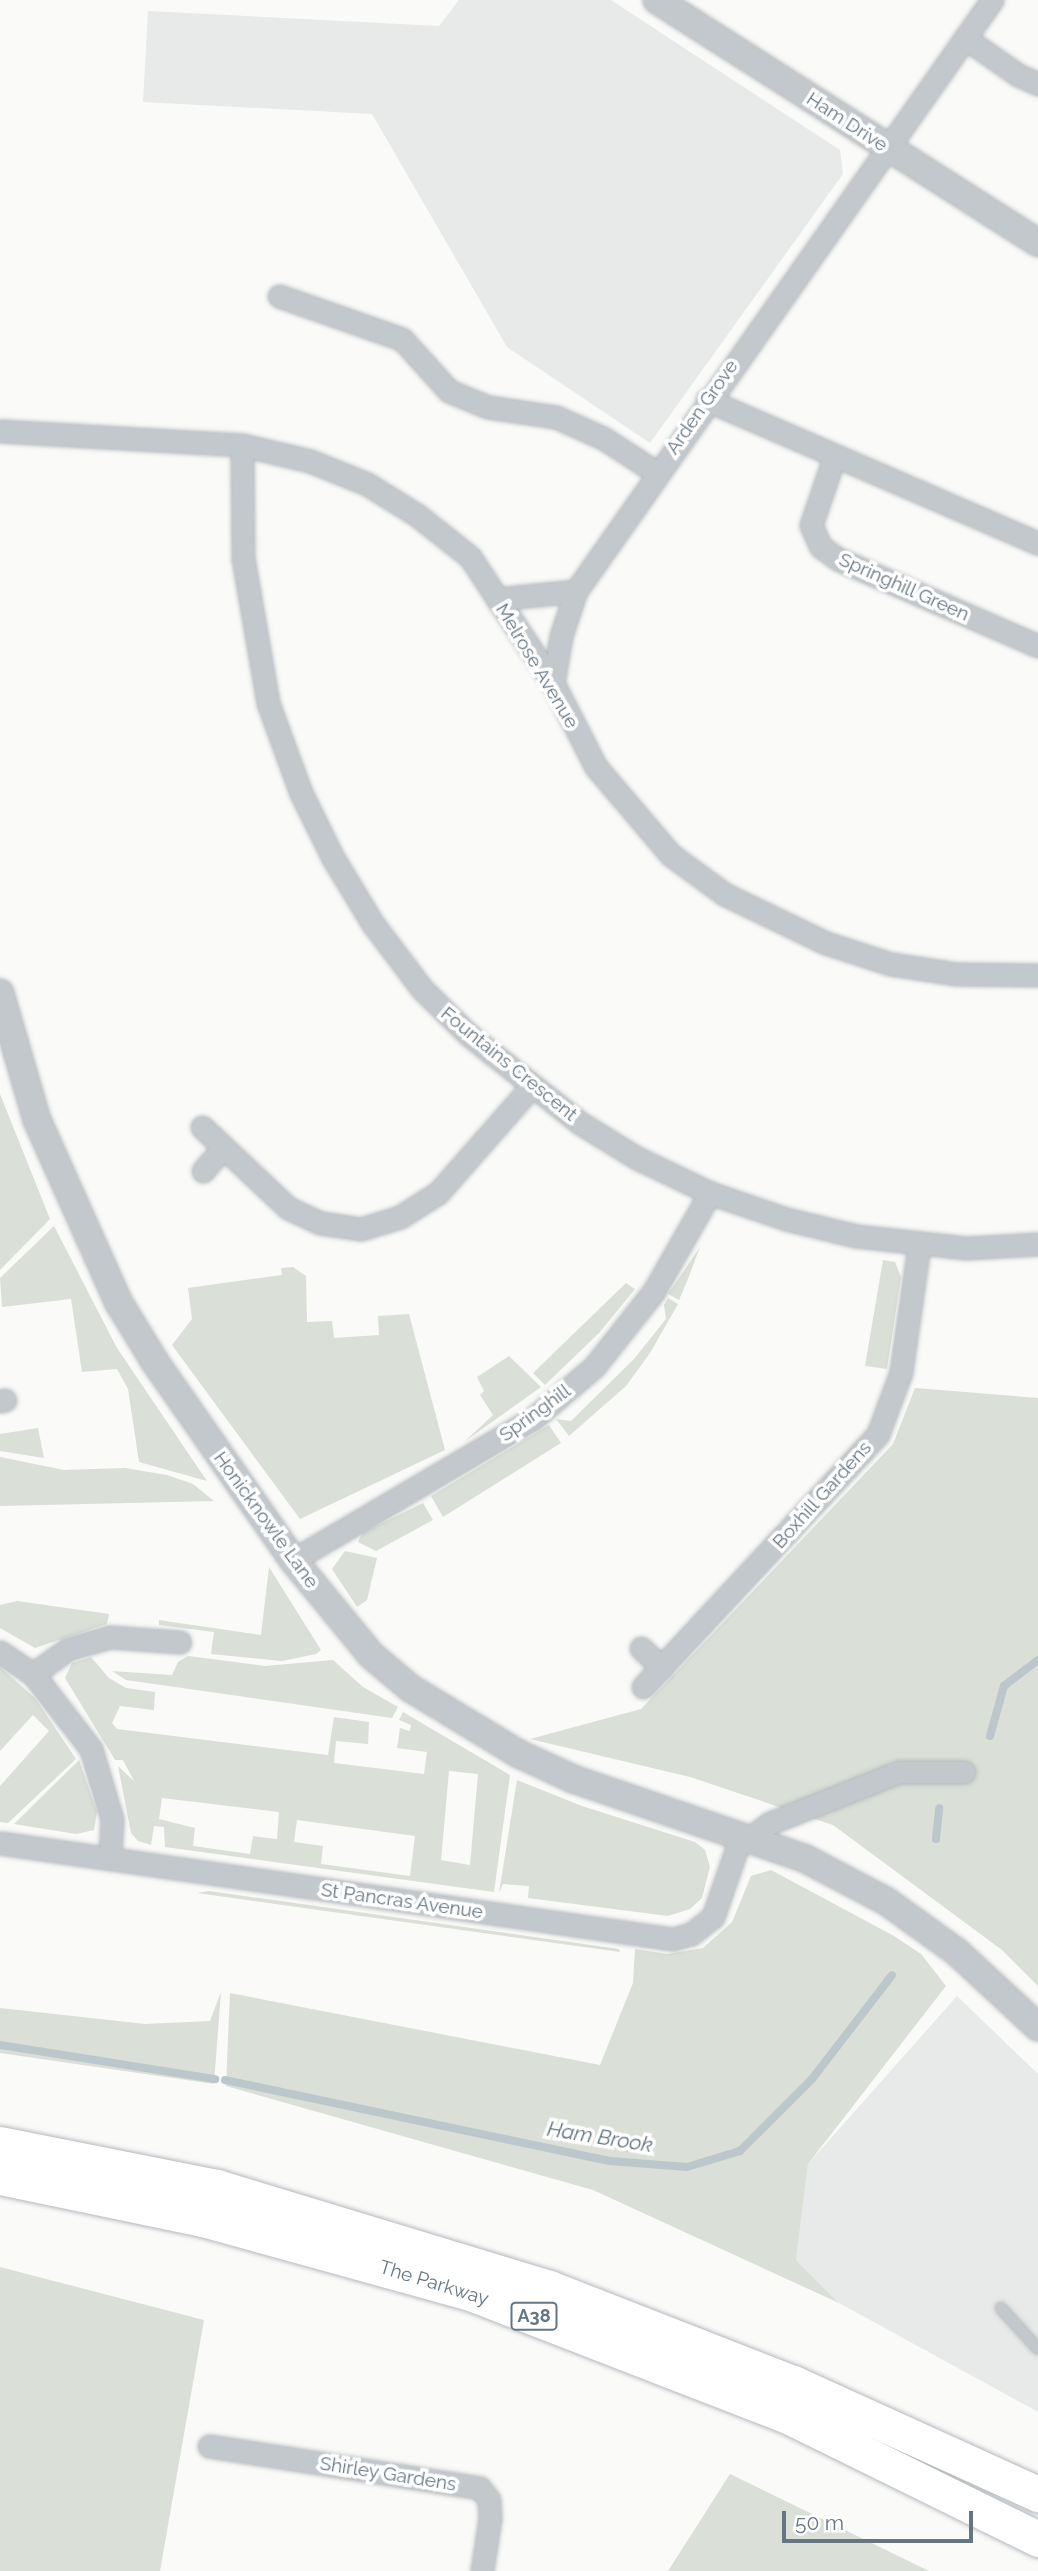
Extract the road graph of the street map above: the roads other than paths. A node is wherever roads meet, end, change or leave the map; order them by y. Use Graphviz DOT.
graph roads {
  1 [pos="657,0"];
  2 [pos="992,0"];
  3 [pos="965,38"];
  4 [pos="1038,84"];
  5 [pos="886,147"];
  6 [pos="1038,243"];
  7 [pos="279,296"];
  8 [pos="707,400"];
  9 [pos="0,431"];
  10 [pos="242,446"];
  11 [pos="834,458"];
  12 [pos="656,473"];
  13 [pos="1038,543"];
  14 [pos="576,591"];
  15 [pos="497,598"];
  16 [pos="1038,646"];
  17 [pos="553,683"];
  18 [pos="1038,975"];
  19 [pos="0,993"];
  20 [pos="532,1086"];
  21 [pos="202,1127"];
  22 [pos="222,1149"];
  23 [pos="203,1171"];
  24 [pos="710,1193"];
  25 [pos="1038,1244"];
  26 [pos="919,1245"];
  27 [pos="292,1560"];
  28 [pos="180,1643"];
  29 [pos="641,1648"];
  30 [pos="0,1652"];
  31 [pos="662,1668"];
  32 [pos="33,1674"];
  33 [pos="643,1687"];
  34 [pos="964,1772"];
  35 [pos="746,1837"];
  36 [pos="0,1843"];
  37 [pos="110,1858"];
  38 [pos="1038,2027"];
  39 [pos="0,2144"];
  40 [pos="0,2177"];
  41 [pos="1001,2308"];
  42 [pos="1038,2349"];
  43 [pos="209,2446"];
  44 [pos="1038,2494"];
  45 [pos="1038,2539"];
  46 [pos="482,2571"];
  1 -- 5 [label="street, Ham Drive"];
  2 -- 3 [label="street, Arden Grove"];
  3 -- 4 [label="street"];
  3 -- 5 [label="street, Arden Grove"];
  5 -- 6 [label="street, Ham Drive"];
  5 -- 8 [label="street, Arden Grove"];
  7 -- 12 [label="street"];
  8 -- 11 [label="street"];
  8 -- 12 [label="street, Arden Grove"];
  9 -- 10 [label="street, Melrose Avenue"];
  10 -- 15 [label="street, Melrose Avenue"];
  10 -- 20 [label="street, Fountains Crescent"];
  11 -- 13 [label="street"];
  11 -- 16 [label="street, Springhill Green"];
  12 -- 14 [label="street, Arden Grove"];
  14 -- 15 [label="street"];
  14 -- 17 [label="street, Arden Grove"];
  15 -- 17 [label="street, Melrose Avenue"];
  17 -- 18 [label="street, Melrose Avenue"];
  19 -- 27 [label="street, Honicknowle Lane"];
  20 -- 22 [label="street"];
  20 -- 24 [label="street, Fountains Crescent"];
  21 -- 22 [label="street"];
  22 -- 23 [label="street"];
  24 -- 26 [label="street, Fountains Crescent"];
  24 -- 27 [label="street, Springhill"];
  25 -- 26 [label="street, Fountains Crescent"];
  26 -- 31 [label="street, Boxhill Gardens"];
  27 -- 35 [label="street, Honicknowle Lane"];
  28 -- 32 [label="street"];
  29 -- 31 [label="street"];
  30 -- 32 [label="street"];
  31 -- 33 [label="street, Boxhill Gardens"];
  32 -- 37 [label="street"];
  34 -- 35 [label="street"];
  35 -- 37 [label="street, St Pancras Avenue"];
  35 -- 38 [label="street, Honicknowle Lane"];
  36 -- 37 [label="street, St Pancras Avenue"];
  39 -- 44 [label="highway, The Parkway / A38"];
  40 -- 45 [label="highway, The Parkway / A38"];
  41 -- 42 [label="lane"];
  43 -- 46 [label="street, Shirley Gardens"];
}
